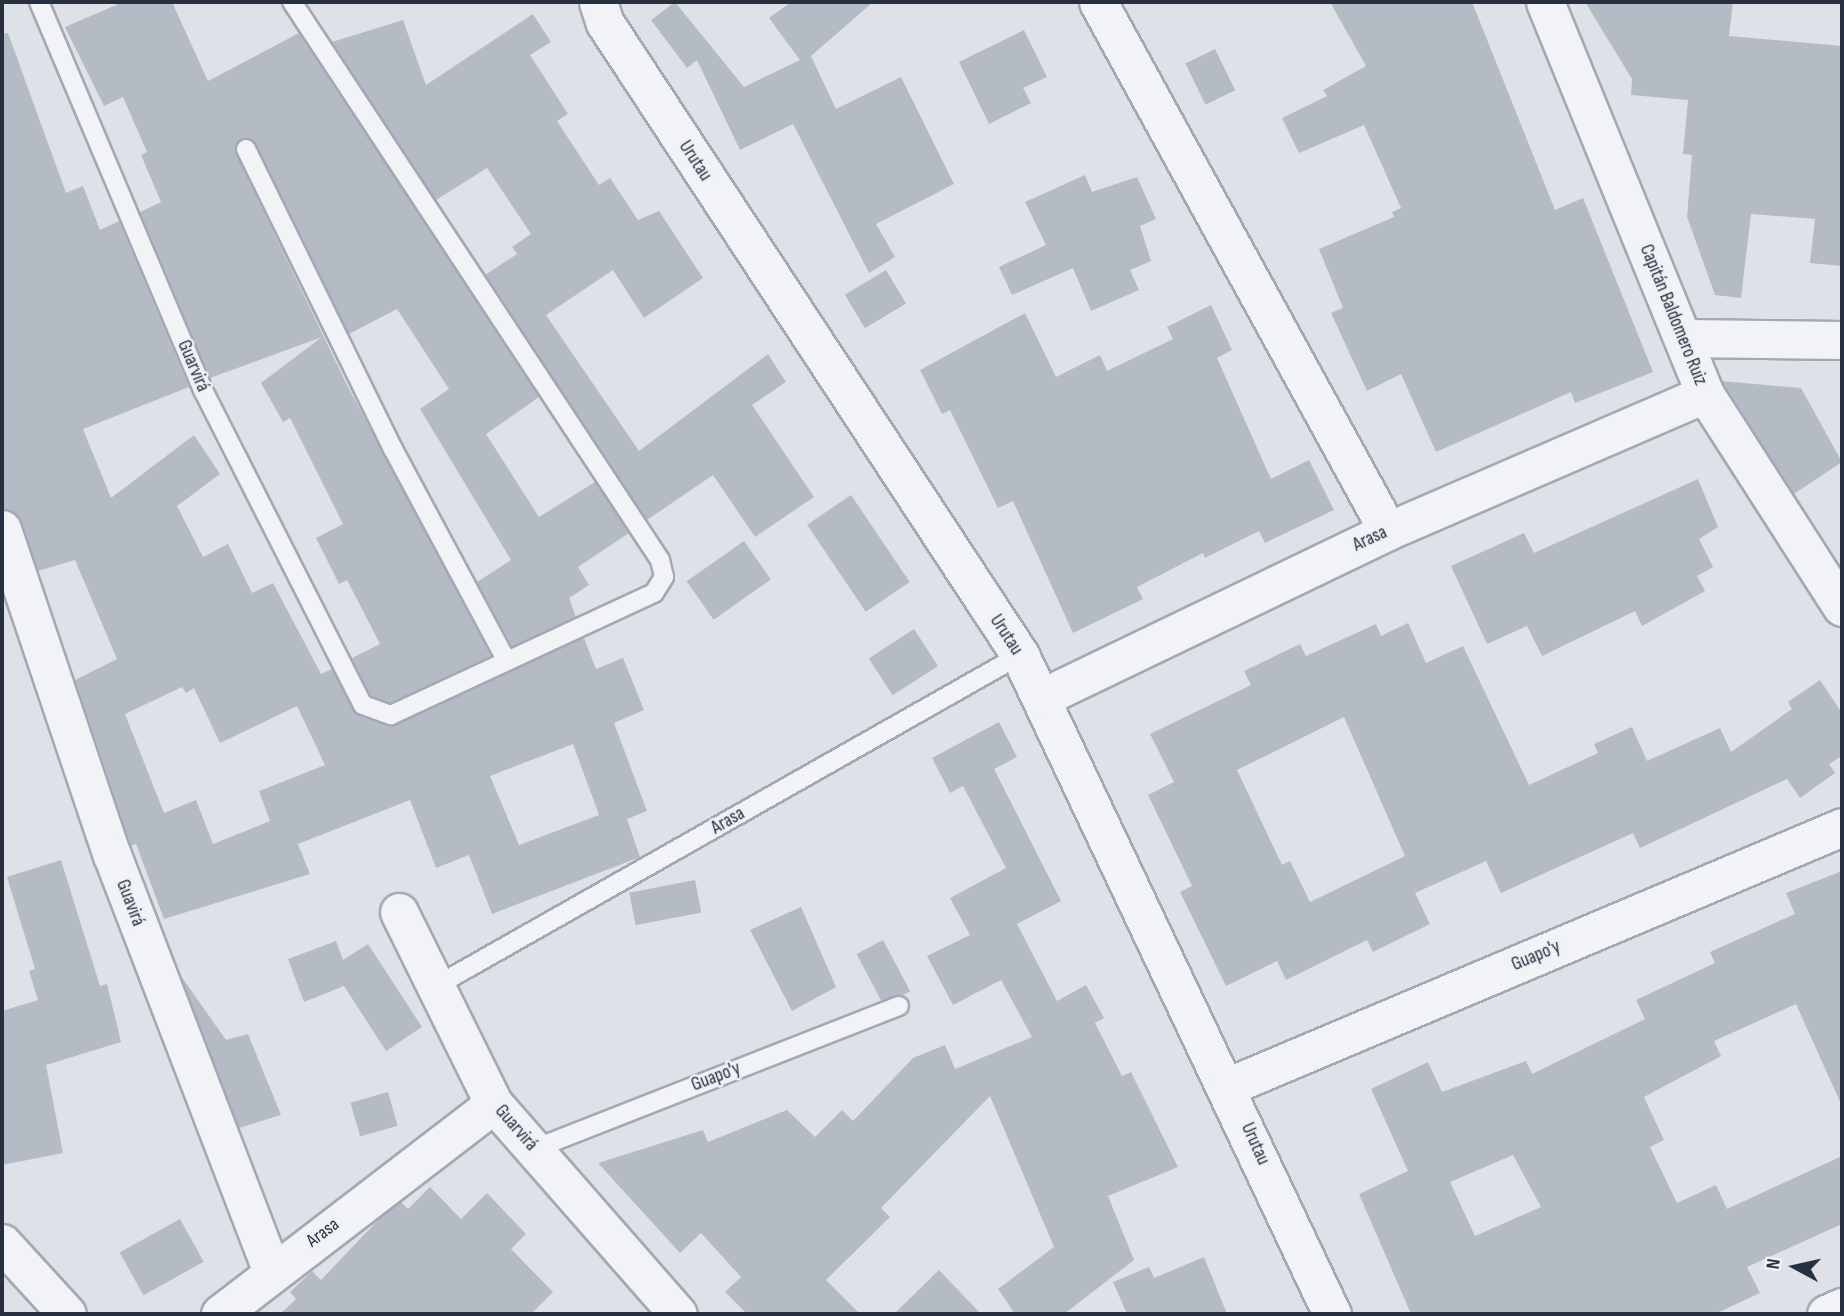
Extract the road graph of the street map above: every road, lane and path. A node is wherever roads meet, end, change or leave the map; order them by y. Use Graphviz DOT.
graph roads {
  1 [pos="39,2"];
  2 [pos="292,2"];
  3 [pos="598,2"];
  4 [pos="1098,2"];
  5 [pos="1545,2"];
  6 [pos="246,149"];
  7 [pos="1684,338"];
  8 [pos="1842,340"];
  9 [pos="1706,394"];
  10 [pos="2,529"];
  11 [pos="1388,531"];
  12 [pos="1842,607"];
  13 [pos="1020,655"];
  14 [pos="505,658"];
  15 [pos="1041,698"];
  16 [pos="1842,827"];
  17 [pos="399,912"];
  18 [pos="436,986"];
  19 [pos="899,1006"];
  20 [pos="1229,1086"];
  21 [pos="494,1104"];
  22 [pos="534,1149"];
  23 [pos="2,1243"];
  24 [pos="272,1272"];
  25 [pos="1842,1307"];
  26 [pos="67,1314"];
  27 [pos="220,1314"];
  28 [pos="678,1314"];
  29 [pos="1332,1314"];
  30 [pos="1826,1314"];
  1 -- 14 [label="lane, Guarvirá"];
  2 -- 14 [label="lane"];
  3 -- 13 [label="street, Urutau"];
  4 -- 11 [label="street"];
  5 -- 7 [label="street, Capitán Baldomero Ruiz"];
  6 -- 14 [label="lane"];
  7 -- 8 [label="street"];
  7 -- 9 [label="street, Capitán Baldomero Ruiz"];
  9 -- 11 [label="street, Arasa"];
  9 -- 12 [label="street, Capitán Baldomero Ruiz"];
  10 -- 24 [label="street, Guavirá"];
  11 -- 15 [label="street, Arasa"];
  13 -- 15 [label="street, Urutau"];
  13 -- 18 [label="lane, Arasa"];
  15 -- 20 [label="street, Urutau"];
  16 -- 20 [label="street, Guapo'y"];
  17 -- 18 [label="street, Guarvirá"];
  18 -- 21 [label="street, Guarvirá"];
  19 -- 22 [label="lane, Guapo'y"];
  20 -- 29 [label="street, Urutau"];
  21 -- 22 [label="street, Guarvirá"];
  21 -- 24 [label="street, Arasa"];
  22 -- 28 [label="street, Guarvirá"];
  23 -- 26 [label="street"];
  24 -- 27 [label="street, Arasa"];
  25 -- 30 [label="street"];
}
